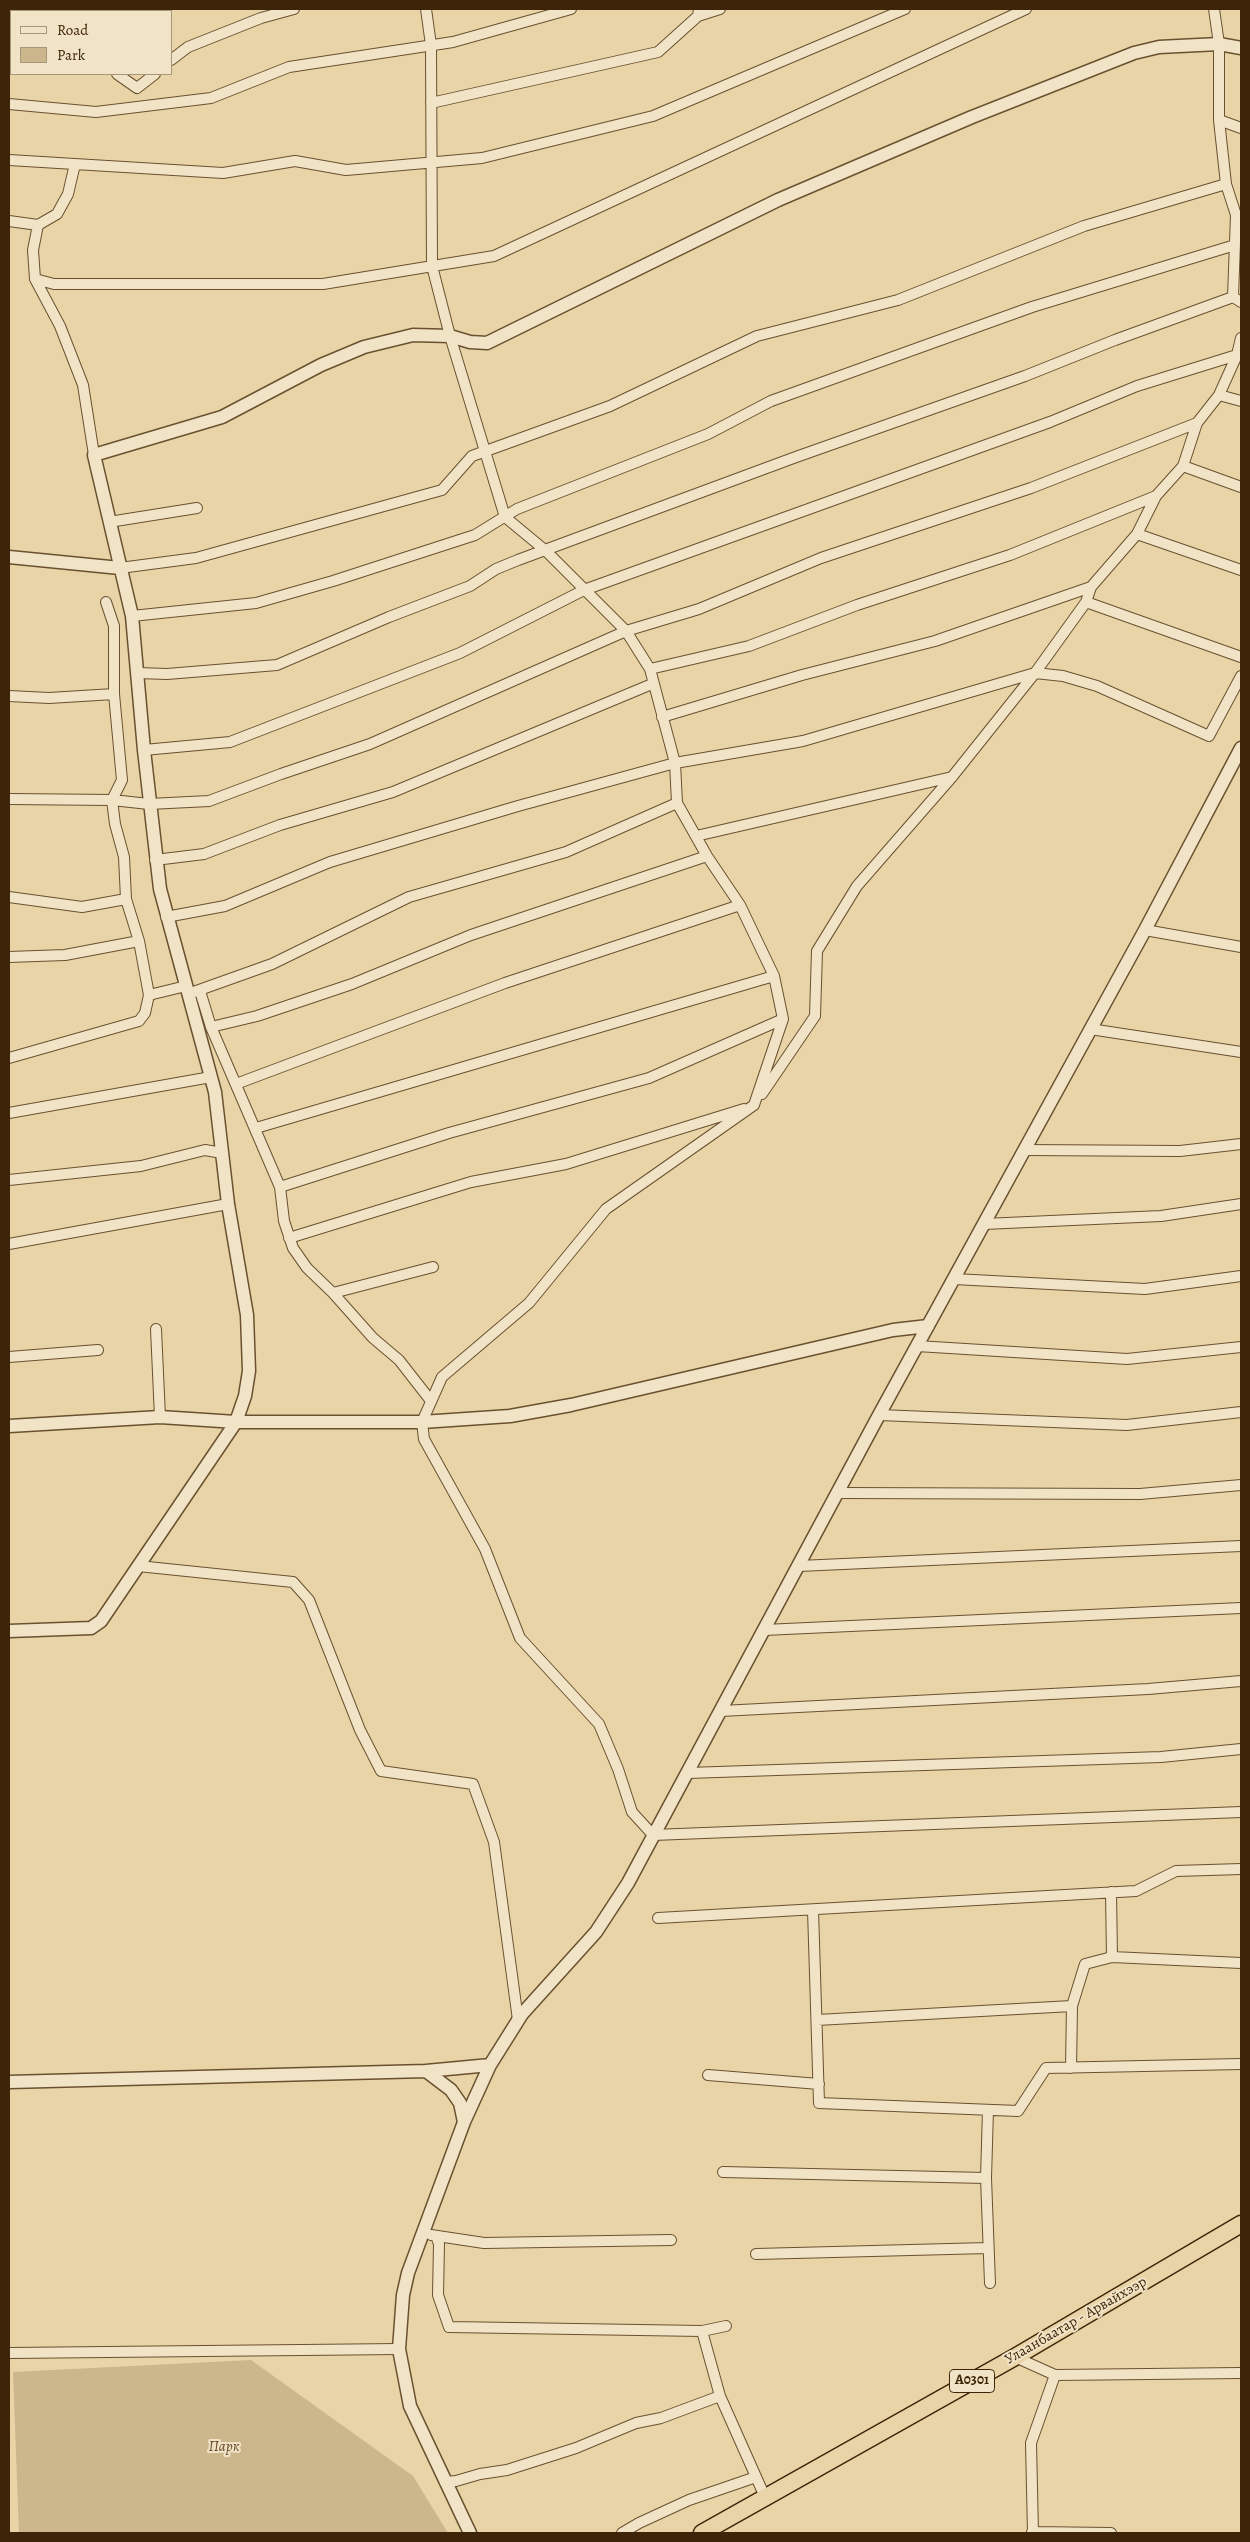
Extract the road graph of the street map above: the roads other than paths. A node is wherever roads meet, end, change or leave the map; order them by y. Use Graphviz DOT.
graph roads {
  1 [pos="294,9"];
  2 [pos="426,9"];
  3 [pos="571,9"];
  4 [pos="720,9"];
  5 [pos="905,9"];
  6 [pos="1026,9"];
  7 [pos="1214,9"];
  8 [pos="698,12"];
  9 [pos="1219,44"];
  10 [pos="431,45"];
  11 [pos="1241,48"];
  12 [pos="172,59"];
  13 [pos="118,75"];
  14 [pos="154,75"];
  15 [pos="432,103"];
  16 [pos="9,104"];
  17 [pos="1219,120"];
  18 [pos="1241,128"];
  19 [pos="9,160"];
  20 [pos="432,162"];
  21 [pos="75,164"];
  22 [pos="1226,184"];
  23 [pos="1239,216"];
  24 [pos="9,221"];
  25 [pos="38,225"];
  26 [pos="1235,245"];
  27 [pos="432,266"];
  28 [pos="36,279"];
  29 [pos="1237,300"];
  30 [pos="450,336"];
  31 [pos="1241,338"];
  32 [pos="1237,356"];
  33 [pos="1219,395"];
  34 [pos="1241,401"];
  35 [pos="1197,423"];
  36 [pos="486,451"];
  37 [pos="94,455"];
  38 [pos="1183,466"];
  39 [pos="1241,487"];
  40 [pos="1156,496"];
  41 [pos="197,508"];
  42 [pos="505,516"];
  43 [pos="110,522"];
  44 [pos="1137,534"];
  45 [pos="546,551"];
  46 [pos="9,557"];
  47 [pos="120,568"];
  48 [pos="1241,570"];
  49 [pos="1091,587"];
  50 [pos="584,590"];
  51 [pos="106,602"];
  52 [pos="1086,602"];
  53 [pos="132,616"];
  54 [pos="626,632"];
  55 [pos="1241,657"];
  56 [pos="650,669"];
  57 [pos="138,673"];
  58 [pos="1035,673"];
  59 [pos="1241,676"];
  60 [pos="652,684"];
  61 [pos="114,694"];
  62 [pos="9,696"];
  63 [pos="662,717"];
  64 [pos="1241,748"];
  65 [pos="144,750"];
  66 [pos="675,763"];
  67 [pos="952,777"];
  68 [pos="9,798"];
  69 [pos="112,800"];
  70 [pos="677,803"];
  71 [pos="149,804"];
  72 [pos="696,836"];
  73 [pos="707,856"];
  74 [pos="155,860"];
  75 [pos="9,897"];
  76 [pos="126,899"];
  77 [pos="740,905"];
  78 [pos="166,917"];
  79 [pos="1145,930"];
  80 [pos="139,941"];
  81 [pos="1241,947"];
  82 [pos="9,957"];
  83 [pos="774,976"];
  84 [pos="191,990"];
  85 [pos="149,995"];
  86 [pos="783,1019"];
  87 [pos="211,1028"];
  88 [pos="1090,1029"];
  89 [pos="1241,1052"];
  90 [pos="9,1058"];
  91 [pos="211,1077"];
  92 [pos="236,1084"];
  93 [pos="754,1106"];
  94 [pos="9,1113"];
  95 [pos="256,1128"];
  96 [pos="1241,1144"];
  97 [pos="1024,1150"];
  98 [pos="222,1153"];
  99 [pos="9,1180"];
  100 [pos="280,1187"];
  101 [pos="228,1204"];
  102 [pos="1241,1204"];
  103 [pos="984,1224"];
  104 [pos="288,1238"];
  105 [pos="9,1244"];
  106 [pos="434,1266"];
  107 [pos="1241,1276"];
  108 [pos="954,1279"];
  109 [pos="333,1293"];
  110 [pos="928,1326"];
  111 [pos="156,1329"];
  112 [pos="916,1346"];
  113 [pos="1241,1347"];
  114 [pos="98,1350"];
  115 [pos="9,1357"];
  116 [pos="431,1401"];
  117 [pos="1241,1412"];
  118 [pos="879,1415"];
  119 [pos="160,1417"];
  120 [pos="236,1422"];
  121 [pos="422,1422"];
  122 [pos="9,1426"];
  123 [pos="1241,1485"];
  124 [pos="838,1493"];
  125 [pos="1241,1546"];
  126 [pos="138,1566"];
  127 [pos="799,1566"];
  128 [pos="1241,1608"];
  129 [pos="764,1630"];
  130 [pos="9,1632"];
  131 [pos="1241,1681"];
  132 [pos="721,1711"];
  133 [pos="1241,1749"];
  134 [pos="688,1773"];
  135 [pos="1241,1812"];
  136 [pos="653,1835"];
  137 [pos="1241,1869"];
  138 [pos="1111,1892"];
  139 [pos="813,1910"];
  140 [pos="658,1918"];
  141 [pos="1112,1957"];
  142 [pos="1241,1963"];
  143 [pos="1072,2006"];
  144 [pos="518,2020"];
  145 [pos="817,2020"];
  146 [pos="1241,2064"];
  147 [pos="490,2065"];
  148 [pos="1071,2068"];
  149 [pos="426,2071"];
  150 [pos="708,2075"];
  151 [pos="9,2082"];
  152 [pos="819,2084"];
  153 [pos="988,2110"];
  154 [pos="464,2122"];
  155 [pos="723,2172"];
  156 [pos="986,2178"];
  157 [pos="1241,2224"];
  158 [pos="423,2233"];
  159 [pos="436,2236"];
  160 [pos="671,2240"];
  161 [pos="988,2248"];
  162 [pos="756,2254"];
  163 [pos="990,2283"];
  164 [pos="726,2326"];
  165 [pos="702,2331"];
  166 [pos="399,2349"];
  167 [pos="9,2353"];
  168 [pos="1015,2357"];
  169 [pos="1241,2373"];
  170 [pos="1055,2375"];
  171 [pos="720,2396"];
  172 [pos="756,2477"];
  173 [pos="445,2482"];
  174 [pos="765,2497"];
  175 [pos="470,2533"];
  176 [pos="622,2533"];
  177 [pos="702,2533"];
  178 [pos="1033,2533"];
  179 [pos="1111,2533"];
  1 -- 12 [label="street"];
  2 -- 10 [label="street"];
  3 -- 10 [label="street"];
  4 -- 8 [label="street"];
  5 -- 20 [label="street"];
  6 -- 27 [label="street"];
  7 -- 9 [label="street"];
  8 -- 15 [label="street"];
  9 -- 11 [label="street"];
  9 -- 17 [label="street"];
  9 -- 30 [label="street"];
  10 -- 15 [label="street"];
  10 -- 16 [label="street"];
  13 -- 14 [label="street"];
  15 -- 20 [label="street"];
  17 -- 18 [label="street"];
  17 -- 22 [label="street"];
  19 -- 21 [label="street"];
  20 -- 21 [label="street"];
  20 -- 27 [label="street"];
  21 -- 25 [label="street"];
  22 -- 23 [label="street"];
  22 -- 36 [label="street"];
  23 -- 26 [label="street"];
  24 -- 25 [label="street"];
  25 -- 28 [label="street"];
  26 -- 29 [label="street"];
  26 -- 42 [label="street"];
  27 -- 28 [label="street"];
  27 -- 30 [label="street"];
  28 -- 37 [label="street"];
  29 -- 45 [label="street"];
  30 -- 36 [label="street"];
  30 -- 37 [label="street"];
  31 -- 32 [label="street"];
  32 -- 33 [label="street"];
  32 -- 50 [label="street"];
  33 -- 34 [label="street"];
  33 -- 35 [label="street"];
  35 -- 38 [label="street"];
  35 -- 54 [label="street"];
  36 -- 42 [label="street"];
  36 -- 47 [label="street"];
  37 -- 43 [label="street"];
  38 -- 39 [label="street"];
  38 -- 40 [label="street"];
  40 -- 44 [label="street"];
  40 -- 56 [label="street"];
  41 -- 43 [label="street"];
  42 -- 45 [label="street"];
  42 -- 53 [label="street"];
  43 -- 47 [label="street"];
  44 -- 48 [label="street"];
  44 -- 49 [label="street"];
  45 -- 50 [label="street"];
  45 -- 57 [label="street"];
  46 -- 47 [label="street"];
  47 -- 53 [label="street"];
  49 -- 52 [label="street"];
  49 -- 63 [label="street"];
  50 -- 54 [label="street"];
  50 -- 65 [label="street"];
  51 -- 61 [label="street"];
  52 -- 55 [label="street"];
  52 -- 58 [label="street"];
  53 -- 57 [label="street"];
  54 -- 56 [label="street"];
  54 -- 71 [label="street"];
  56 -- 60 [label="street"];
  57 -- 65 [label="street"];
  58 -- 59 [label="street"];
  58 -- 66 [label="street"];
  58 -- 67 [label="street"];
  60 -- 63 [label="street"];
  60 -- 74 [label="street"];
  61 -- 62 [label="street"];
  61 -- 69 [label="street"];
  63 -- 66 [label="street"];
  64 -- 79 [label="street"];
  65 -- 71 [label="street"];
  66 -- 70 [label="street"];
  66 -- 78 [label="street"];
  67 -- 72 [label="street"];
  67 -- 93 [label="street"];
  68 -- 69 [label="street"];
  69 -- 71 [label="street"];
  69 -- 76 [label="street"];
  70 -- 72 [label="street"];
  70 -- 84 [label="street"];
  71 -- 74 [label="street"];
  72 -- 73 [label="street"];
  73 -- 77 [label="street"];
  73 -- 87 [label="street"];
  74 -- 78 [label="street"];
  75 -- 76 [label="street"];
  76 -- 80 [label="street"];
  77 -- 83 [label="street"];
  77 -- 92 [label="street"];
  78 -- 84 [label="street"];
  79 -- 81 [label="street"];
  79 -- 88 [label="street"];
  80 -- 82 [label="street"];
  80 -- 85 [label="street"];
  83 -- 86 [label="street"];
  83 -- 95 [label="street"];
  84 -- 85 [label="street"];
  84 -- 87 [label="street"];
  84 -- 91 [label="street"];
  85 -- 90 [label="street"];
  86 -- 93 [label="street"];
  86 -- 100 [label="street"];
  87 -- 92 [label="street"];
  88 -- 89 [label="street"];
  88 -- 97 [label="street"];
  91 -- 94 [label="street"];
  91 -- 98 [label="street"];
  92 -- 95 [label="street"];
  93 -- 104 [label="street"];
  93 -- 116 [label="street"];
  95 -- 100 [label="street"];
  96 -- 97 [label="street"];
  97 -- 103 [label="street"];
  98 -- 99 [label="street"];
  98 -- 101 [label="street"];
  100 -- 104 [label="street"];
  101 -- 105 [label="street"];
  101 -- 120 [label="street"];
  102 -- 103 [label="street"];
  103 -- 108 [label="street"];
  104 -- 109 [label="street"];
  106 -- 109 [label="street"];
  107 -- 108 [label="street"];
  108 -- 110 [label="street"];
  109 -- 116 [label="street"];
  110 -- 112 [label="street"];
  110 -- 121 [label="street"];
  111 -- 119 [label="street"];
  112 -- 113 [label="street"];
  112 -- 118 [label="street"];
  114 -- 115 [label="street"];
  116 -- 121 [label="street"];
  117 -- 118 [label="street"];
  118 -- 124 [label="street"];
  119 -- 120 [label="street"];
  119 -- 122 [label="street"];
  120 -- 121 [label="street"];
  120 -- 126 [label="street"];
  121 -- 136 [label="street"];
  123 -- 124 [label="street"];
  124 -- 127 [label="street"];
  125 -- 127 [label="street"];
  126 -- 130 [label="street"];
  126 -- 144 [label="street"];
  127 -- 129 [label="street"];
  128 -- 129 [label="street"];
  129 -- 132 [label="street"];
  131 -- 132 [label="street"];
  132 -- 134 [label="street"];
  133 -- 134 [label="street"];
  134 -- 136 [label="street"];
  135 -- 136 [label="street"];
  136 -- 144 [label="street"];
  137 -- 138 [label="street"];
  138 -- 139 [label="street"];
  138 -- 141 [label="street"];
  139 -- 140 [label="street"];
  139 -- 145 [label="street"];
  141 -- 142 [label="street"];
  141 -- 143 [label="street"];
  143 -- 145 [label="street"];
  143 -- 148 [label="street"];
  144 -- 147 [label="street"];
  145 -- 152 [label="street"];
  146 -- 148 [label="street"];
  147 -- 149 [label="street"];
  147 -- 154 [label="street"];
  148 -- 153 [label="street"];
  149 -- 151 [label="street"];
  149 -- 154 [label="street"];
  150 -- 152 [label="street"];
  152 -- 153 [label="street"];
  153 -- 156 [label="street"];
  154 -- 158 [label="street"];
  155 -- 156 [label="street"];
  156 -- 161 [label="street"];
  157 -- 168 [label="highway, Улаанбаатар - Арвайхээр / A0301"];
  158 -- 159 [label="street"];
  158 -- 166 [label="street"];
  159 -- 160 [label="street"];
  159 -- 165 [label="street"];
  161 -- 162 [label="street"];
  161 -- 163 [label="street"];
  164 -- 165 [label="street"];
  165 -- 171 [label="street"];
  166 -- 167 [label="street"];
  166 -- 173 [label="street"];
  168 -- 170 [label="street"];
  168 -- 174 [label="highway, Улаанбаатар - Арвайхээр / A0301"];
  169 -- 170 [label="street"];
  170 -- 178 [label="street"];
  171 -- 172 [label="street"];
  171 -- 173 [label="street"];
  172 -- 174 [label="street"];
  172 -- 176 [label="street"];
  173 -- 175 [label="street"];
  174 -- 177 [label="highway, Улаанбаатар - Арвайхээр / A0301"];
  178 -- 179 [label="street"];
}
